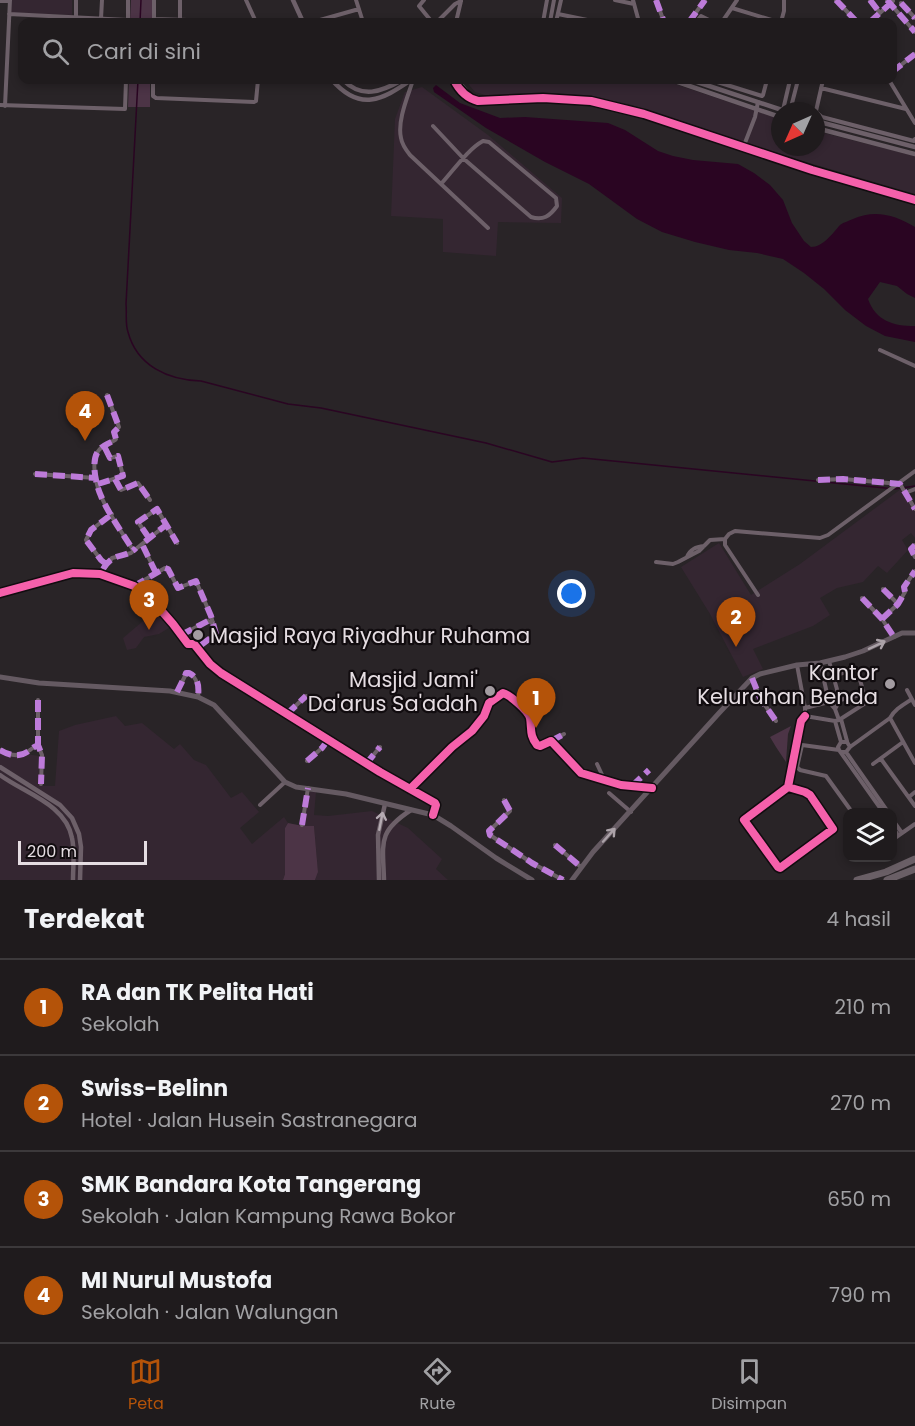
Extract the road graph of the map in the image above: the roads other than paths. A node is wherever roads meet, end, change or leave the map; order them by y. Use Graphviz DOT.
graph roads {
  1 [pos="76,0"];
  2 [pos="102,0"];
  3 [pos="128,0"];
  4 [pos="154,0"];
  5 [pos="180,0"];
  6 [pos="246,0"];
  7 [pos="293,0"];
  8 [pos="356,0"];
  9 [pos="424,0"];
  10 [pos="547,0"];
  11 [pos="554,0"];
  12 [pos="561,0"];
  13 [pos="615,0"];
  14 [pos="656,0"];
  15 [pos="705,0"];
  16 [pos="737,0"];
  17 [pos="784,0"];
  18 [pos="836,0"];
  19 [pos="870,0"];
  20 [pos="0,1"];
  21 [pos="10,1"];
  22 [pos="461,1"];
  23 [pos="633,2"];
  24 [pos="890,2"];
  25 [pos="901,3"];
  26 [pos="732,8"];
  27 [pos="358,9"];
  28 [pos="880,13"];
  29 [pos="9,14"];
  30 [pos="558,14"];
  31 [pos="38,15"];
  32 [pos="38,18"];
  33 [pos="76,18"];
  34 [pos="101,18"];
  35 [pos="128,18"];
  36 [pos="154,18"];
  37 [pos="180,18"];
  38 [pos="253,18"];
  39 [pos="301,18"];
  40 [pos="327,18"];
  41 [pos="361,18"];
  42 [pos="429,18"];
  43 [pos="441,18"];
  44 [pos="456,18"];
  45 [pos="544,18"];
  46 [pos="551,18"];
  47 [pos="557,18"];
  48 [pos="578,18"];
  49 [pos="638,18"];
  50 [pos="663,18"];
  51 [pos="692,18"];
  52 [pos="725,18"];
  53 [pos="766,18"];
  54 [pos="781,18"];
  55 [pos="853,18"];
  56 [pos="874,18"];
  57 [pos="915,18"];
  58 [pos="915,31"];
  59 [pos="915,54"];
  60 [pos="0,67"];
  61 [pos="7,68"];
  62 [pos="897,68"];
  63 [pos="126,84"];
  64 [pos="153,84"];
  65 [pos="258,84"];
  66 [pos="336,84"];
  67 [pos="347,84"];
  68 [pos="394,84"];
  69 [pos="406,84"];
  70 [pos="411,84"];
  71 [pos="457,84"];
  72 [pos="683,84"];
  73 [pos="703,84"];
  74 [pos="724,84"];
  75 [pos="766,84"];
  76 [pos="789,84"];
  77 [pos="797,84"];
  78 [pos="822,84"];
  79 [pos="891,84"];
  80 [pos="820,88"];
  81 [pos="786,98"];
  82 [pos="793,100"];
  83 [pos="758,102"];
  84 [pos="785,102"];
  85 [pos="818,102"];
  86 [pos="2,106"];
  87 [pos="771,106"];
  88 [pos="906,109"];
  89 [pos="755,110"];
  90 [pos="771,114"];
  91 [pos="825,118"];
  92 [pos="915,123"];
  93 [pos="825,124"];
  94 [pos="433,126"];
  95 [pos="825,130"];
  96 [pos="866,135"];
  97 [pos="915,140"];
  98 [pos="865,141"];
  99 [pos="915,147"];
  100 [pos="743,148"];
  101 [pos="915,154"];
  102 [pos="464,159"];
  103 [pos="441,184"];
  104 [pos="915,200"];
  105 [pos="488,228"];
  106 [pos="880,350"];
  107 [pos="915,366"];
  108 [pos="107,395"];
  109 [pos="104,446"];
  110 [pos="915,471"];
  111 [pos="35,474"];
  112 [pos="96,478"];
  113 [pos="115,479"];
  114 [pos="818,480"];
  115 [pos="98,484"];
  116 [pos="903,488"];
  117 [pos="915,489"];
  118 [pos="150,500"];
  119 [pos="915,509"];
  120 [pos="112,514"];
  121 [pos="166,525"];
  122 [pos="149,538"];
  123 [pos="725,539"];
  124 [pos="177,543"];
  125 [pos="142,544"];
  126 [pos="915,545"];
  127 [pos="133,550"];
  128 [pos="915,557"];
  129 [pos="656,562"];
  130 [pos="106,564"];
  131 [pos="915,571"];
  132 [pos="101,572"];
  133 [pos="156,573"];
  134 [pos="136,585"];
  135 [pos="883,589"];
  136 [pos="0,592"];
  137 [pos="758,596"];
  138 [pos="862,598"];
  139 [pos="898,604"];
  140 [pos="882,619"];
  141 [pos="213,624"];
  142 [pos="915,633"];
  143 [pos="181,635"];
  144 [pos="894,637"];
  145 [pos="198,647"];
  146 [pos="830,661"];
  147 [pos="820,663"];
  148 [pos="797,665"];
  149 [pos="832,675"];
  150 [pos="0,677"];
  151 [pos="752,678"];
  152 [pos="907,690"];
  153 [pos="177,692"];
  154 [pos="864,694"];
  155 [pos="306,696"];
  156 [pos="198,698"];
  157 [pos="912,699"];
  158 [pos="38,700"];
  159 [pos="840,700"];
  160 [pos="829,702"];
  161 [pos="915,705"];
  162 [pos="805,708"];
  163 [pos="835,709"];
  164 [pos="287,714"];
  165 [pos="805,717"];
  166 [pos="890,718"];
  167 [pos="838,720"];
  168 [pos="776,721"];
  169 [pos="564,734"];
  170 [pos="551,741"];
  171 [pos="327,742"];
  172 [pos="841,742"];
  173 [pos="847,742"];
  174 [pos="903,742"];
  175 [pos="39,745"];
  176 [pos="380,747"];
  177 [pos="850,747"];
  178 [pos="0,750"];
  179 [pos="842,752"];
  180 [pos="881,759"];
  181 [pos="307,761"];
  182 [pos="915,763"];
  183 [pos="366,764"];
  184 [pos="597,764"];
  185 [pos="873,764"];
  186 [pos="0,767"];
  187 [pos="0,775"];
  188 [pos="604,780"];
  189 [pos="285,782"];
  190 [pos="41,784"];
  191 [pos="788,787"];
  192 [pos="308,788"];
  193 [pos="652,788"];
  194 [pos="410,789"];
  195 [pos="915,792"];
  196 [pos="609,793"];
  197 [pos="909,797"];
  198 [pos="504,800"];
  199 [pos="385,804"];
  200 [pos="260,805"];
  201 [pos="915,806"];
  202 [pos="848,808"];
  203 [pos="880,808"];
  204 [pos="884,808"];
  205 [pos="411,810"];
  206 [pos="631,812"];
  207 [pos="433,815"];
  208 [pos="915,824"];
  209 [pos="302,825"];
  210 [pos="897,828"];
  211 [pos="897,831"];
  212 [pos="900,834"];
  213 [pos="897,836"];
  214 [pos="555,845"];
  215 [pos="81,851"];
  216 [pos="74,852"];
  217 [pos="915,859"];
  218 [pos="581,867"];
  219 [pos="915,869"];
  220 [pos="73,880"];
  221 [pos="80,880"];
  222 [pos="379,880"];
  223 [pos="384,880"];
  224 [pos="532,880"];
  225 [pos="563,880"];
  226 [pos="572,880"];
  227 [pos="857,880"];
  228 [pos="887,880"];
  1 -- 33 [label="street"];
  2 -- 34 [label="street"];
  3 -- 35 [label="street"];
  4 -- 36 [label="street"];
  5 -- 37 [label="street"];
  6 -- 38 [label="street"];
  7 -- 39 [label="street"];
  8 -- 27 [label="street"];
  9 -- 42 [label="street"];
  10 -- 45 [label="street"];
  11 -- 46 [label="street"];
  12 -- 30 [label="street"];
  13 -- 23 [label="street"];
  14 -- 50 [label="street"];
  15 -- 51 [label="street"];
  16 -- 26 [label="street"];
  17 -- 54 [label="street"];
  18 -- 55 [label="street"];
  19 -- 28 [label="street"];
  20 -- 21 [label="street"];
  21 -- 29 [label="street"];
  22 -- 43 [label="street"];
  22 -- 44 [label="street"];
  23 -- 49 [label="street"];
  24 -- 28 [label="street"];
  24 -- 58 [label="street"];
  25 -- 57 [label="street"];
  26 -- 52 [label="street"];
  26 -- 53 [label="street"];
  27 -- 40 [label="street"];
  27 -- 41 [label="street"];
  28 -- 56 [label="street"];
  29 -- 31 [label="street"];
  29 -- 61 [label="street"];
  30 -- 47 [label="street"];
  30 -- 48 [label="street"];
  31 -- 32 [label="street"];
  31 -- 33 [label="street"];
  59 -- 62 [label="street"];
  60 -- 61 [label="street"];
  61 -- 86 [label="street"];
  63 -- 86 [label="street"];
  64 -- 65 [label="street"];
  66 -- 69 [label="street"];
  67 -- 68 [label="street"];
  70 -- 103 [label="street"];
  71 -- 100 [label="street"];
  72 -- 89 [label="street"];
  73 -- 83 [label="street"];
  74 -- 75 [label="street"];
  76 -- 81 [label="street"];
  77 -- 82 [label="street"];
  78 -- 80 [label="street"];
  79 -- 88 [label="street"];
  80 -- 85 [label="street"];
  80 -- 88 [label="street"];
  81 -- 82 [label="street"];
  81 -- 84 [label="street"];
  83 -- 87 [label="street"];
  83 -- 89 [label="street"];
  88 -- 92 [label="street"];
  89 -- 90 [label="street"];
  89 -- 100 [label="street"];
  91 -- 97 [label="street"];
  93 -- 96 [label="street"];
  94 -- 102 [label="street"];
  95 -- 98 [label="street"];
  96 -- 98 [label="street"];
  96 -- 99 [label="street"];
  98 -- 101 [label="street"];
  100 -- 104 [label="street"];
  102 -- 102 [label="street"];
  102 -- 103 [label="street"];
  103 -- 105 [label="street"];
  106 -- 107 [label="street"];
  108 -- 109 [label="street"];
  109 -- 112 [label="street"];
  109 -- 113 [label="street"];
  110 -- 116 [label="street"];
  111 -- 112 [label="street"];
  112 -- 115 [label="street"];
  113 -- 115 [label="street"];
  113 -- 118 [label="street"];
  114 -- 116 [label="street"];
  115 -- 120 [label="street"];
  116 -- 117 [label="street"];
  116 -- 119 [label="street"];
  116 -- 123 [label="street"];
  120 -- 127 [label="street"];
  120 -- 130 [label="street"];
  121 -- 122 [label="street"];
  121 -- 122 [label="street"];
  121 -- 124 [label="street"];
  122 -- 125 [label="street"];
  123 -- 129 [label="street"];
  123 -- 137 [label="street"];
  125 -- 127 [label="street"];
  125 -- 133 [label="street"];
  126 -- 128 [label="street"];
  127 -- 130 [label="street"];
  130 -- 132 [label="street"];
  131 -- 139 [label="street"];
  132 -- 134 [label="street"];
  132 -- 136 [label="street"];
  133 -- 134 [label="street"];
  133 -- 141 [label="street"];
  134 -- 143 [label="street"];
  135 -- 139 [label="street"];
  138 -- 140 [label="street"];
  139 -- 140 [label="street"];
  140 -- 144 [label="street"];
  141 -- 143 [label="street"];
  141 -- 145 [label="street"];
  142 -- 144 [label="main road"];
  143 -- 145 [label="street"];
  146 -- 144 [label="main road, one-way"];
  145 -- 164 [label="street"];
  146 -- 147 [label="main road"];
  146 -- 149 [label="street"];
  147 -- 148 [label="main road"];
  147 -- 160 [label="street"];
  148 -- 151 [label="main road"];
  148 -- 162 [label="street"];
  149 -- 154 [label="street"];
  149 -- 159 [label="street"];
  150 -- 153 [label="main road"];
  151 -- 168 [label="street"];
  151 -- 193 [label="main road"];
  152 -- 157 [label="street"];
  153 -- 156 [label="main road"];
  153 -- 156 [label="street"];
  154 -- 159 [label="street"];
  154 -- 167 [label="street"];
  155 -- 164 [label="street"];
  156 -- 189 [label="main road"];
  157 -- 161 [label="street"];
  157 -- 166 [label="street"];
  158 -- 175 [label="street"];
  159 -- 163 [label="street"];
  160 -- 162 [label="street"];
  160 -- 163 [label="street"];
  162 -- 165 [label="street"];
  163 -- 167 [label="street"];
  164 -- 183 [label="street"];
  165 -- 167 [label="street"];
  165 -- 191 [label="street"];
  166 -- 174 [label="street"];
  166 -- 177 [label="street"];
  167 -- 172 [label="street"];
  167 -- 173 [label="street"];
  169 -- 170 [label="street"];
  170 -- 188 [label="street"];
  170 -- 194 [label="street"];
  171 -- 181 [label="street"];
  172 -- 173 [label="street"];
  172 -- 179 [label="street"];
  173 -- 177 [label="street"];
  174 -- 180 [label="street"];
  174 -- 182 [label="street"];
  175 -- 178 [label="street"];
  175 -- 190 [label="street"];
  176 -- 183 [label="street"];
  177 -- 179 [label="street"];
  179 -- 202 [label="street"];
  179 -- 203 [label="street"];
  179 -- 204 [label="street"];
  180 -- 185 [label="street"];
  180 -- 197 [label="street"];
  183 -- 194 [label="street"];
  184 -- 188 [label="street"];
  186 -- 215 [label="street"];
  187 -- 216 [label="street"];
  188 -- 193 [label="street"];
  189 -- 192 [label="main road"];
  189 -- 200 [label="street"];
  191 -- 191 [label="street"];
  192 -- 199 [label="main road"];
  192 -- 209 [label="street"];
  193 -- 206 [label="main road"];
  194 -- 207 [label="street"];
  195 -- 197 [label="street"];
  196 -- 206 [label="street"];
  197 -- 201 [label="street"];
  198 -- 225 [label="street"];
  199 -- 205 [label="main road"];
  222 -- 199 [label="street, one-way"];
  205 -- 207 [label="main road"];
  205 -- 223 [label="street"];
  218 -- 206 [label="main road, one-way"];
  207 -- 224 [label="main road"];
  208 -- 212 [label="street"];
  210 -- 212 [label="street"];
  211 -- 212 [label="street"];
  212 -- 213 [label="street"];
  214 -- 218 [label="street"];
  215 -- 216 [label="street"];
  215 -- 221 [label="street"];
  216 -- 220 [label="street"];
  217 -- 227 [label="highway"];
  218 -- 226 [label="main road"];
  219 -- 228 [label="highway"];
}
